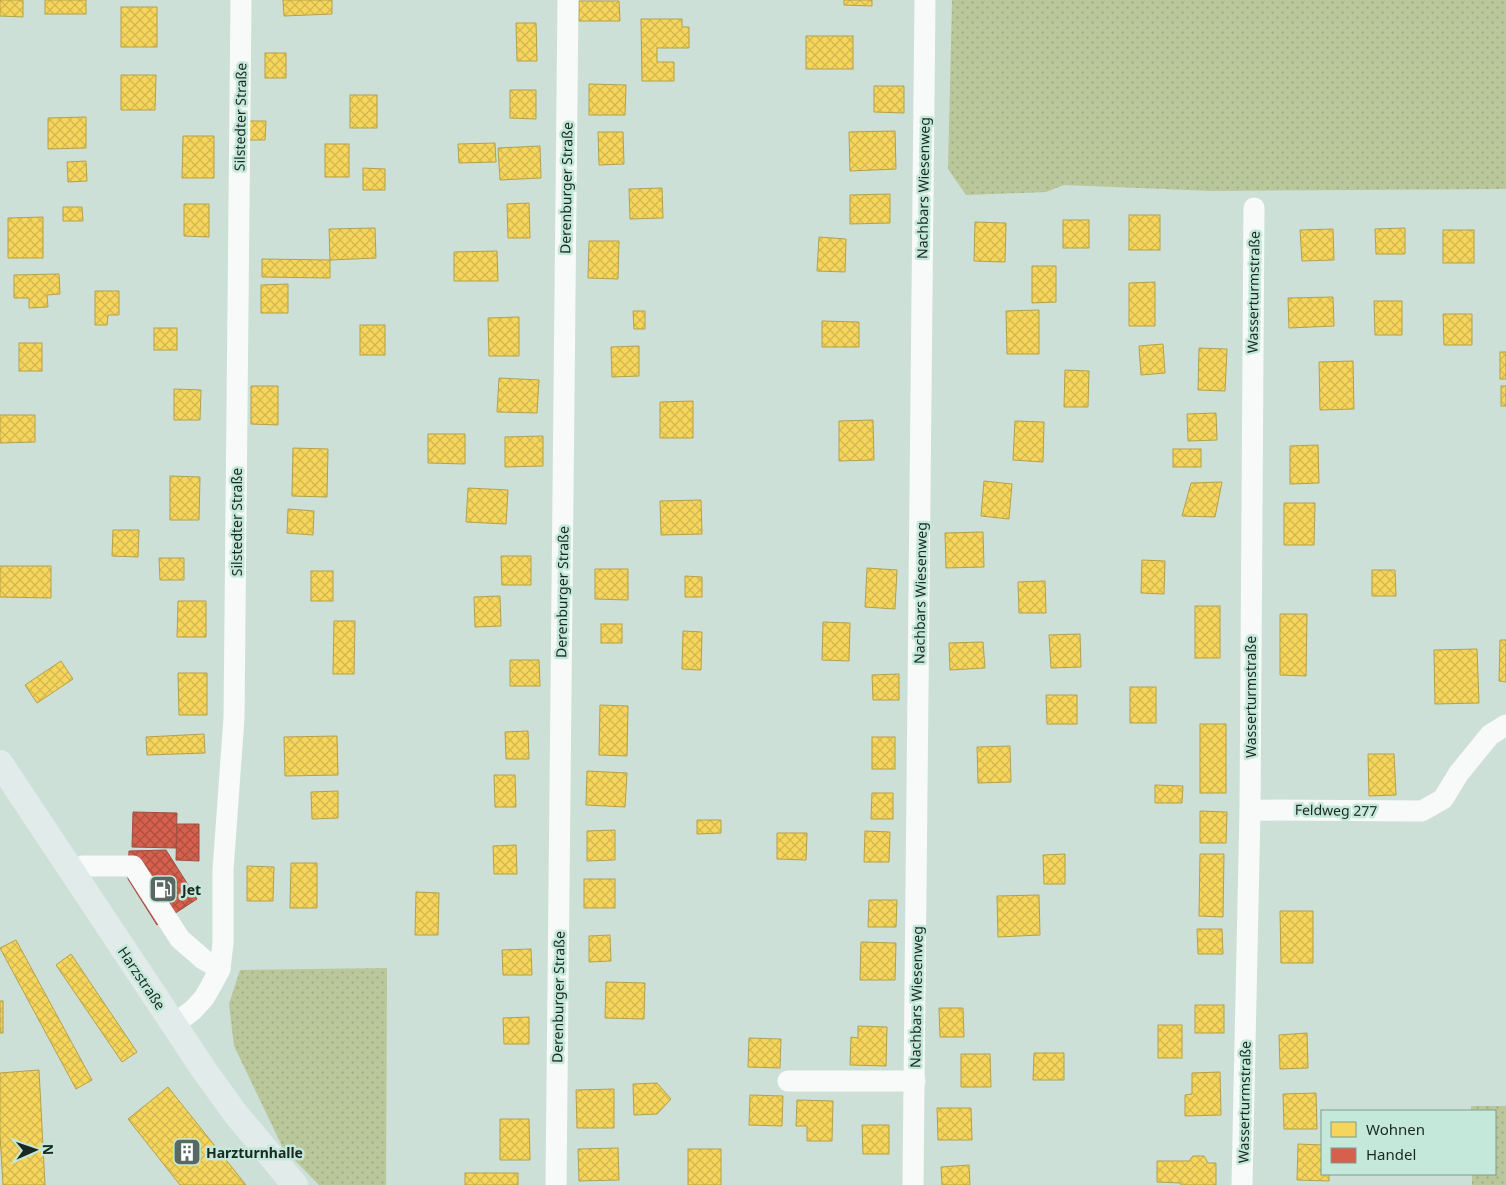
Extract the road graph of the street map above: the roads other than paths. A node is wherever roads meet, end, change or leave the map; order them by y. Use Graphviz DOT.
graph roads {
  1 [pos="241,0"];
  2 [pos="568,0"];
  3 [pos="925,0"];
  4 [pos="1254,208"];
  5 [pos="1506,725"];
  6 [pos="0,763"];
  7 [pos="1250,810"];
  8 [pos="72,872"];
  9 [pos="220,969"];
  10 [pos="173,1024"];
  11 [pos="788,1081"];
  12 [pos="915,1081"];
  13 [pos="295,1185"];
  14 [pos="556,1185"];
  15 [pos="913,1185"];
  16 [pos="1242,1185"];
  1 -- 9 [label="street, Silstedter Straße"];
  2 -- 14 [label="street, Derenburger Straße"];
  3 -- 12 [label="street, Nachbars Wiesenweg"];
  4 -- 7 [label="street, Wasserturmstraße"];
  5 -- 7 [label="street, Feldweg 277"];
  6 -- 8 [label="main road, Harzstraße"];
  7 -- 16 [label="street, Wasserturmstraße"];
  8 -- 9 [label="street"];
  8 -- 10 [label="main road, Harzstraße"];
  9 -- 10 [label="street, Silstedter Straße"];
  10 -- 13 [label="main road, Harzstraße"];
  11 -- 12 [label="street"];
  12 -- 15 [label="street, Nachbars Wiesenweg"];
}
